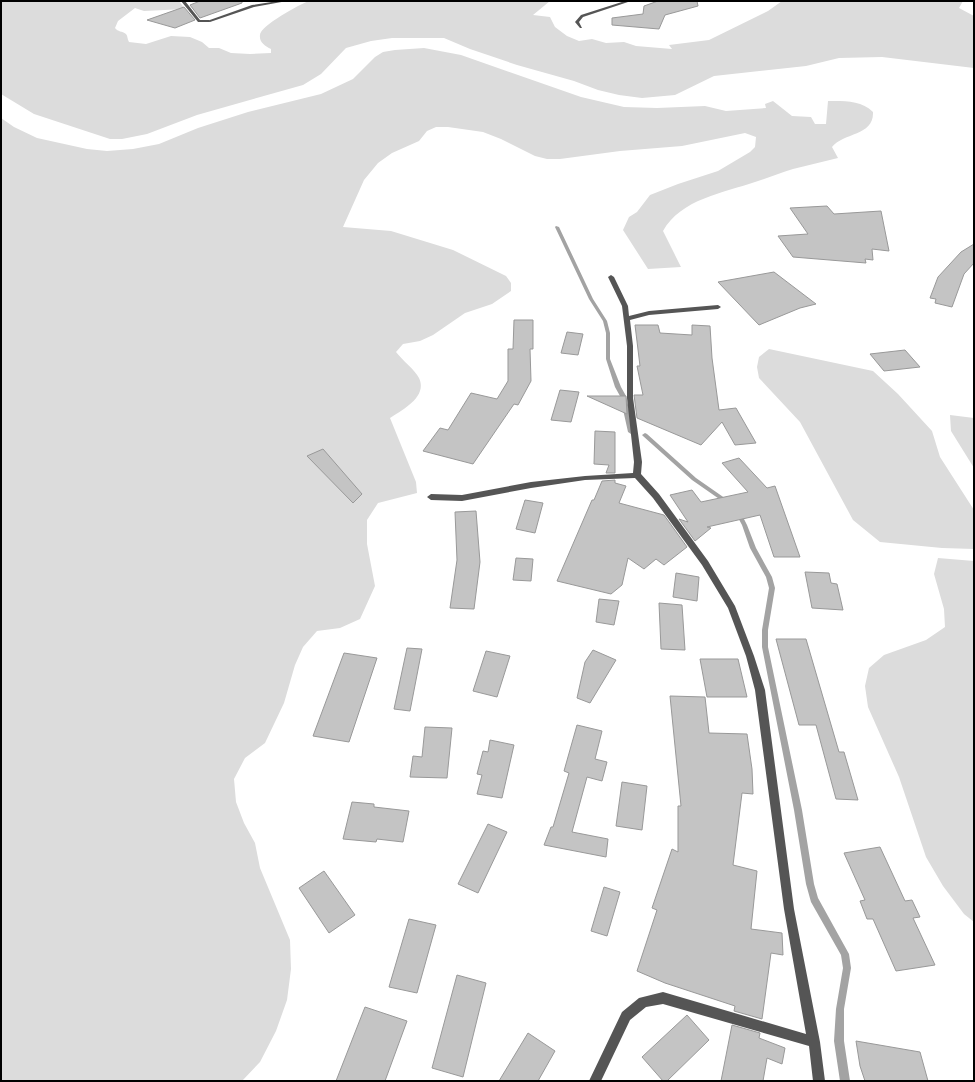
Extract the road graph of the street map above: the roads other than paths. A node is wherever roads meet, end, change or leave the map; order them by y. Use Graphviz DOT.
graph roads {
  1 [pos="183,1"];
  2 [pos="285,1"];
  3 [pos="629,1"];
  4 [pos="581,27"];
  5 [pos="611,277"];
  6 [pos="718,307"];
  7 [pos="626,319"];
  8 [pos="637,475"];
  9 [pos="431,497"];
  10 [pos="814,1042"];
  11 [pos="595,1081"];
  12 [pos="819,1081"];
  1 -- 2 [label="street"];
  3 -- 4 [label="street"];
  5 -- 7 [label="street"];
  6 -- 7 [label="street"];
  7 -- 8 [label="street"];
  8 -- 9 [label="street"];
  8 -- 10 [label="street"];
  10 -- 11 [label="street"];
  10 -- 12 [label="street"];
}
